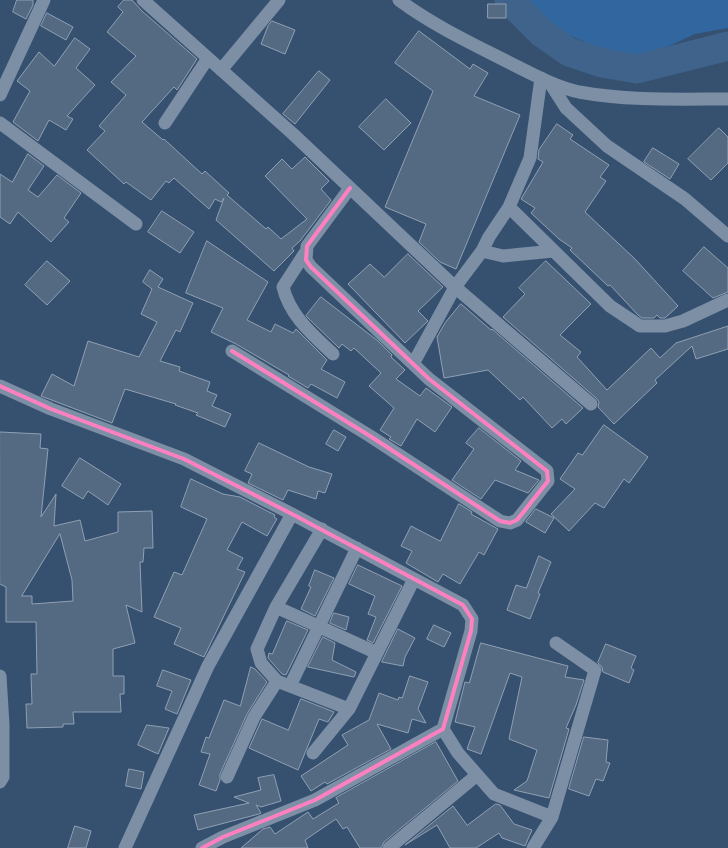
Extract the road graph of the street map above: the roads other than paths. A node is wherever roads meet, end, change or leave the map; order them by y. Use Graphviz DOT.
graph roads {
  1 [pos="44,0"];
  2 [pos="143,0"];
  3 [pos="279,0"];
  4 [pos="399,0"];
  5 [pos="208,58"];
  6 [pos="221,70"];
  7 [pos="546,80"];
  8 [pos="0,95"];
  9 [pos="728,99"];
  10 [pos="0,123"];
  11 [pos="165,123"];
  12 [pos="350,188"];
  13 [pos="509,207"];
  14 [pos="136,224"];
  15 [pos="728,236"];
  16 [pos="553,250"];
  17 [pos="482,251"];
  18 [pos="305,254"];
  19 [pos="455,287"];
  20 [pos="728,300"];
  21 [pos="232,351"];
  22 [pos="333,354"];
  23 [pos="413,364"];
  24 [pos="0,386"];
  25 [pos="590,404"];
  26 [pos="292,514"];
  27 [pos="322,529"];
  28 [pos="357,548"];
  29 [pos="414,579"];
  30 [pos="276,607"];
  31 [pos="319,627"];
  32 [pos="556,643"];
  33 [pos="377,654"];
  34 [pos="0,676"];
  35 [pos="277,681"];
  36 [pos="290,686"];
  37 [pos="350,709"];
  38 [pos="443,729"];
  39 [pos="313,752"];
  40 [pos="478,775"];
  41 [pos="227,777"];
  42 [pos="0,782"];
  43 [pos="552,817"];
  44 [pos="125,848"];
  45 [pos="202,848"];
  46 [pos="388,848"];
  47 [pos="533,848"];
  1 -- 8 [label="street"];
  2 -- 5 [label="street"];
  3 -- 6 [label="street"];
  4 -- 7 [label="street"];
  5 -- 6 [label="street"];
  5 -- 11 [label="street"];
  6 -- 12 [label="street"];
  7 -- 9 [label="street"];
  7 -- 13 [label="street"];
  7 -- 15 [label="street"];
  10 -- 14 [label="street"];
  12 -- 18 [label="street"];
  12 -- 19 [label="street"];
  13 -- 16 [label="street"];
  13 -- 17 [label="street"];
  16 -- 17 [label="street"];
  16 -- 20 [label="street"];
  17 -- 19 [label="street"];
  18 -- 22 [label="street"];
  18 -- 23 [label="street"];
  19 -- 23 [label="street"];
  19 -- 25 [label="street"];
  21 -- 23 [label="street"];
  24 -- 26 [label="street"];
  26 -- 27 [label="street"];
  26 -- 44 [label="street"];
  27 -- 28 [label="street"];
  27 -- 30 [label="street"];
  28 -- 29 [label="street"];
  28 -- 31 [label="street"];
  29 -- 33 [label="street"];
  29 -- 38 [label="street"];
  30 -- 31 [label="street"];
  30 -- 35 [label="street"];
  31 -- 33 [label="street"];
  31 -- 36 [label="street"];
  32 -- 43 [label="street"];
  33 -- 37 [label="street"];
  34 -- 42 [label="street"];
  35 -- 36 [label="street"];
  35 -- 41 [label="street"];
  36 -- 37 [label="street"];
  37 -- 39 [label="street"];
  38 -- 40 [label="street"];
  38 -- 45 [label="street"];
  40 -- 43 [label="street"];
  40 -- 46 [label="street"];
  43 -- 47 [label="street"];
}
